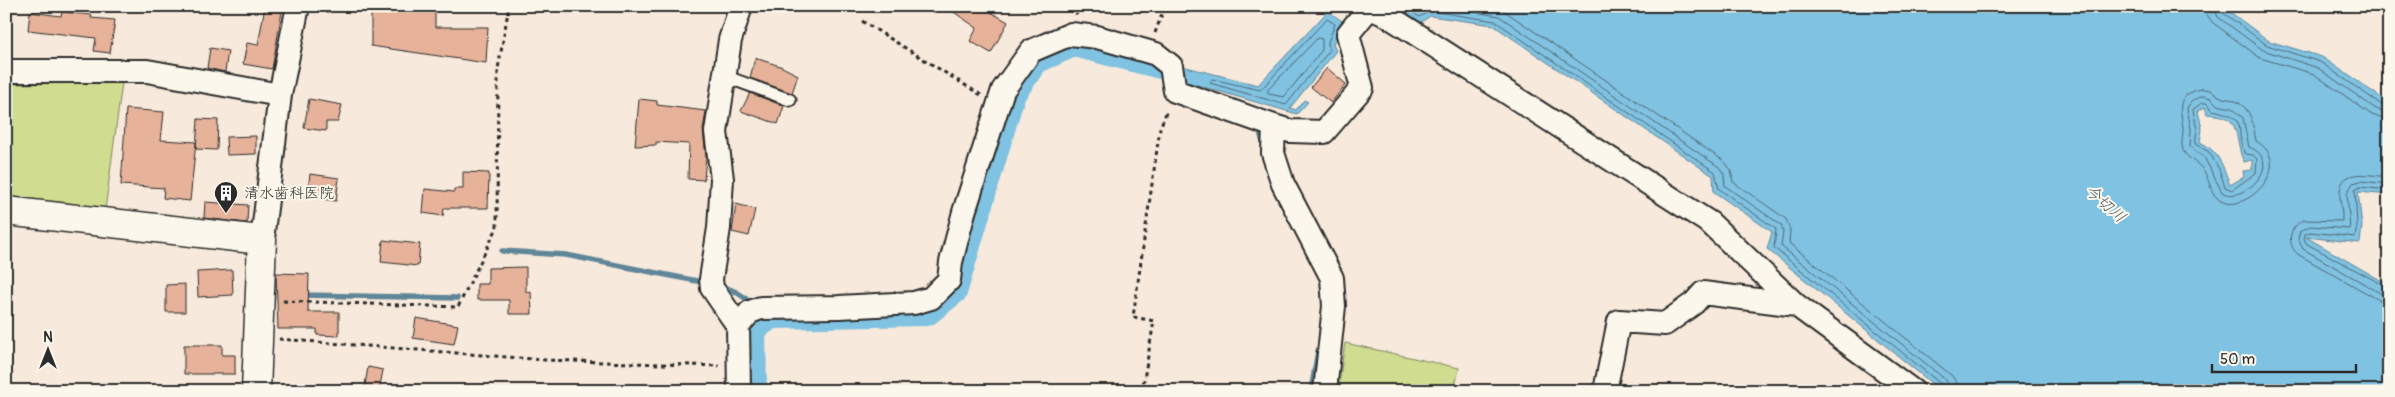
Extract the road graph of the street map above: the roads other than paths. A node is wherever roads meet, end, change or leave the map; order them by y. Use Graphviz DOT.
graph roads {
  1 [pos="298,6"];
  2 [pos="741,6"];
  3 [pos="1367,7"];
  4 [pos="6,70"];
  5 [pos="724,76"];
  6 [pos="280,95"];
  7 [pos="790,100"];
  8 [pos="1274,126"];
  9 [pos="6,211"];
  10 [pos="262,240"];
  11 [pos="1796,304"];
  12 [pos="750,316"];
  13 [pos="256,391"];
  14 [pos="739,391"];
  15 [pos="1325,391"];
  16 [pos="1605,391"];
  17 [pos="1913,391"];
  1 -- 6 [label="street"];
  2 -- 5 [label="street"];
  3 -- 8 [label="street"];
  3 -- 11 [label="street"];
  4 -- 6 [label="street"];
  5 -- 7 [label="lane"];
  5 -- 12 [label="street"];
  6 -- 10 [label="street"];
  8 -- 12 [label="street"];
  8 -- 15 [label="street"];
  9 -- 10 [label="street"];
  10 -- 13 [label="street"];
  11 -- 16 [label="street"];
  11 -- 17 [label="street"];
  12 -- 14 [label="street"];
}
